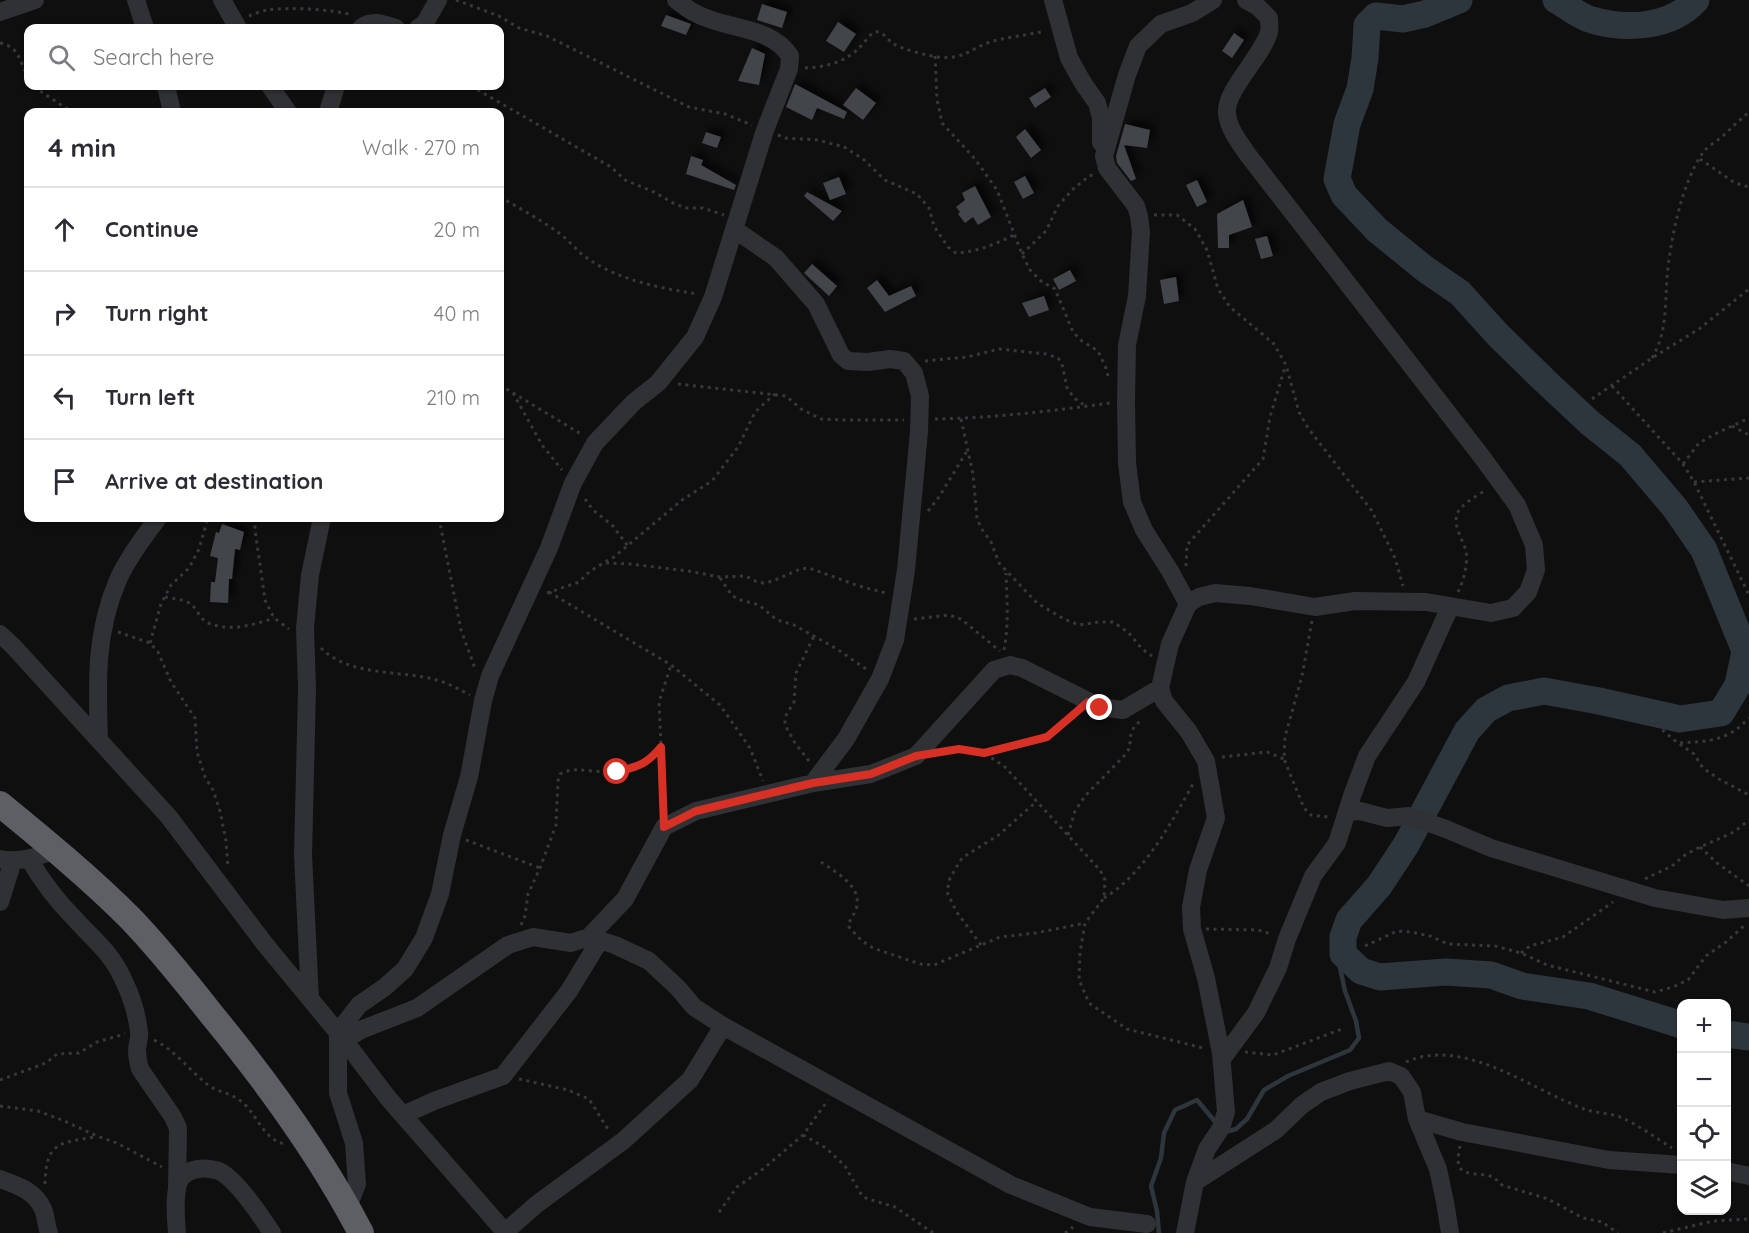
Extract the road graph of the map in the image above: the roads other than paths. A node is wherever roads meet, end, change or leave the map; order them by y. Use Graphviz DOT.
graph roads {
  1 [pos="35,0"];
  2 [pos="136,0"];
  3 [pos="222,0"];
  4 [pos="438,0"];
  5 [pos="676,0"];
  6 [pos="1053,0"];
  7 [pos="1213,0"];
  8 [pos="1246,0"];
  9 [pos="0,12"];
  10 [pos="144,24"];
  11 [pos="234,24"];
  12 [pos="424,24"];
  13 [pos="167,90"];
  14 [pos="273,90"];
  15 [pos="335,90"];
  16 [pos="171,108"];
  17 [pos="285,108"];
  18 [pos="329,108"];
  19 [pos="1106,162"];
  20 [pos="736,224"];
  21 [pos="155,522"];
  22 [pos="321,522"];
  23 [pos="1185,600"];
  24 [pos="1450,607"];
  25 [pos="0,634"];
  26 [pos="1162,695"];
  27 [pos="99,739"];
  28 [pos="818,776"];
  29 [pos="0,804"];
  30 [pos="1346,814"];
  31 [pos="55,850"];
  32 [pos="14,860"];
  33 [pos="0,902"];
  34 [pos="1749,908"];
  35 [pos="594,939"];
  36 [pos="310,999"];
  37 [pos="723,1026"];
  38 [pos="341,1036"];
  39 [pos="1224,1054"];
  40 [pos="403,1115"];
  41 [pos="1417,1119"];
  42 [pos="1677,1165"];
  43 [pos="1731,1172"];
  44 [pos="1749,1176"];
  45 [pos="0,1179"];
  46 [pos="177,1180"];
  47 [pos="1195,1182"];
  48 [pos="348,1208"];
  49 [pos="1147,1224"];
  50 [pos="506,1232"];
  51 [pos="49,1233"];
  52 [pos="177,1233"];
  53 [pos="272,1233"];
  54 [pos="361,1233"];
  55 [pos="1185,1233"];
  56 [pos="1450,1233"];
  1 -- 9 [label="street"];
  2 -- 10 [label="street"];
  3 -- 11 [label="street"];
  4 -- 12 [label="street"];
  5 -- 20 [label="street"];
  6 -- 19 [label="street"];
  7 -- 19 [label="street"];
  8 -- 24 [label="street"];
  13 -- 16 [label="street"];
  14 -- 17 [label="street"];
  15 -- 18 [label="street"];
  19 -- 23 [label="street"];
  20 -- 28 [label="street"];
  20 -- 38 [label="street"];
  21 -- 27 [label="street"];
  22 -- 36 [label="street"];
  23 -- 24 [label="street"];
  23 -- 26 [label="street"];
  24 -- 30 [label="street"];
  25 -- 27 [label="street"];
  26 -- 28 [label="street"];
  26 -- 39 [label="street"];
  27 -- 36 [label="street"];
  28 -- 35 [label="street"];
  29 -- 31 [label="highway"];
  30 -- 34 [label="street"];
  30 -- 39 [label="street"];
  31 -- 32 [label="street"];
  31 -- 48 [label="highway"];
  32 -- 33 [label="street"];
  32 -- 46 [label="street"];
  35 -- 37 [label="street"];
  35 -- 38 [label="street"];
  35 -- 40 [label="street"];
  36 -- 38 [label="street"];
  37 -- 49 [label="street"];
  37 -- 50 [label="street"];
  38 -- 40 [label="street"];
  38 -- 48 [label="street"];
  39 -- 47 [label="street"];
  40 -- 50 [label="street"];
  41 -- 42 [label="street"];
  41 -- 47 [label="street"];
  41 -- 56 [label="street"];
  43 -- 44 [label="street"];
  45 -- 51 [label="street"];
  46 -- 52 [label="street"];
  46 -- 53 [label="street"];
  47 -- 55 [label="street"];
  48 -- 54 [label="highway"];
}
